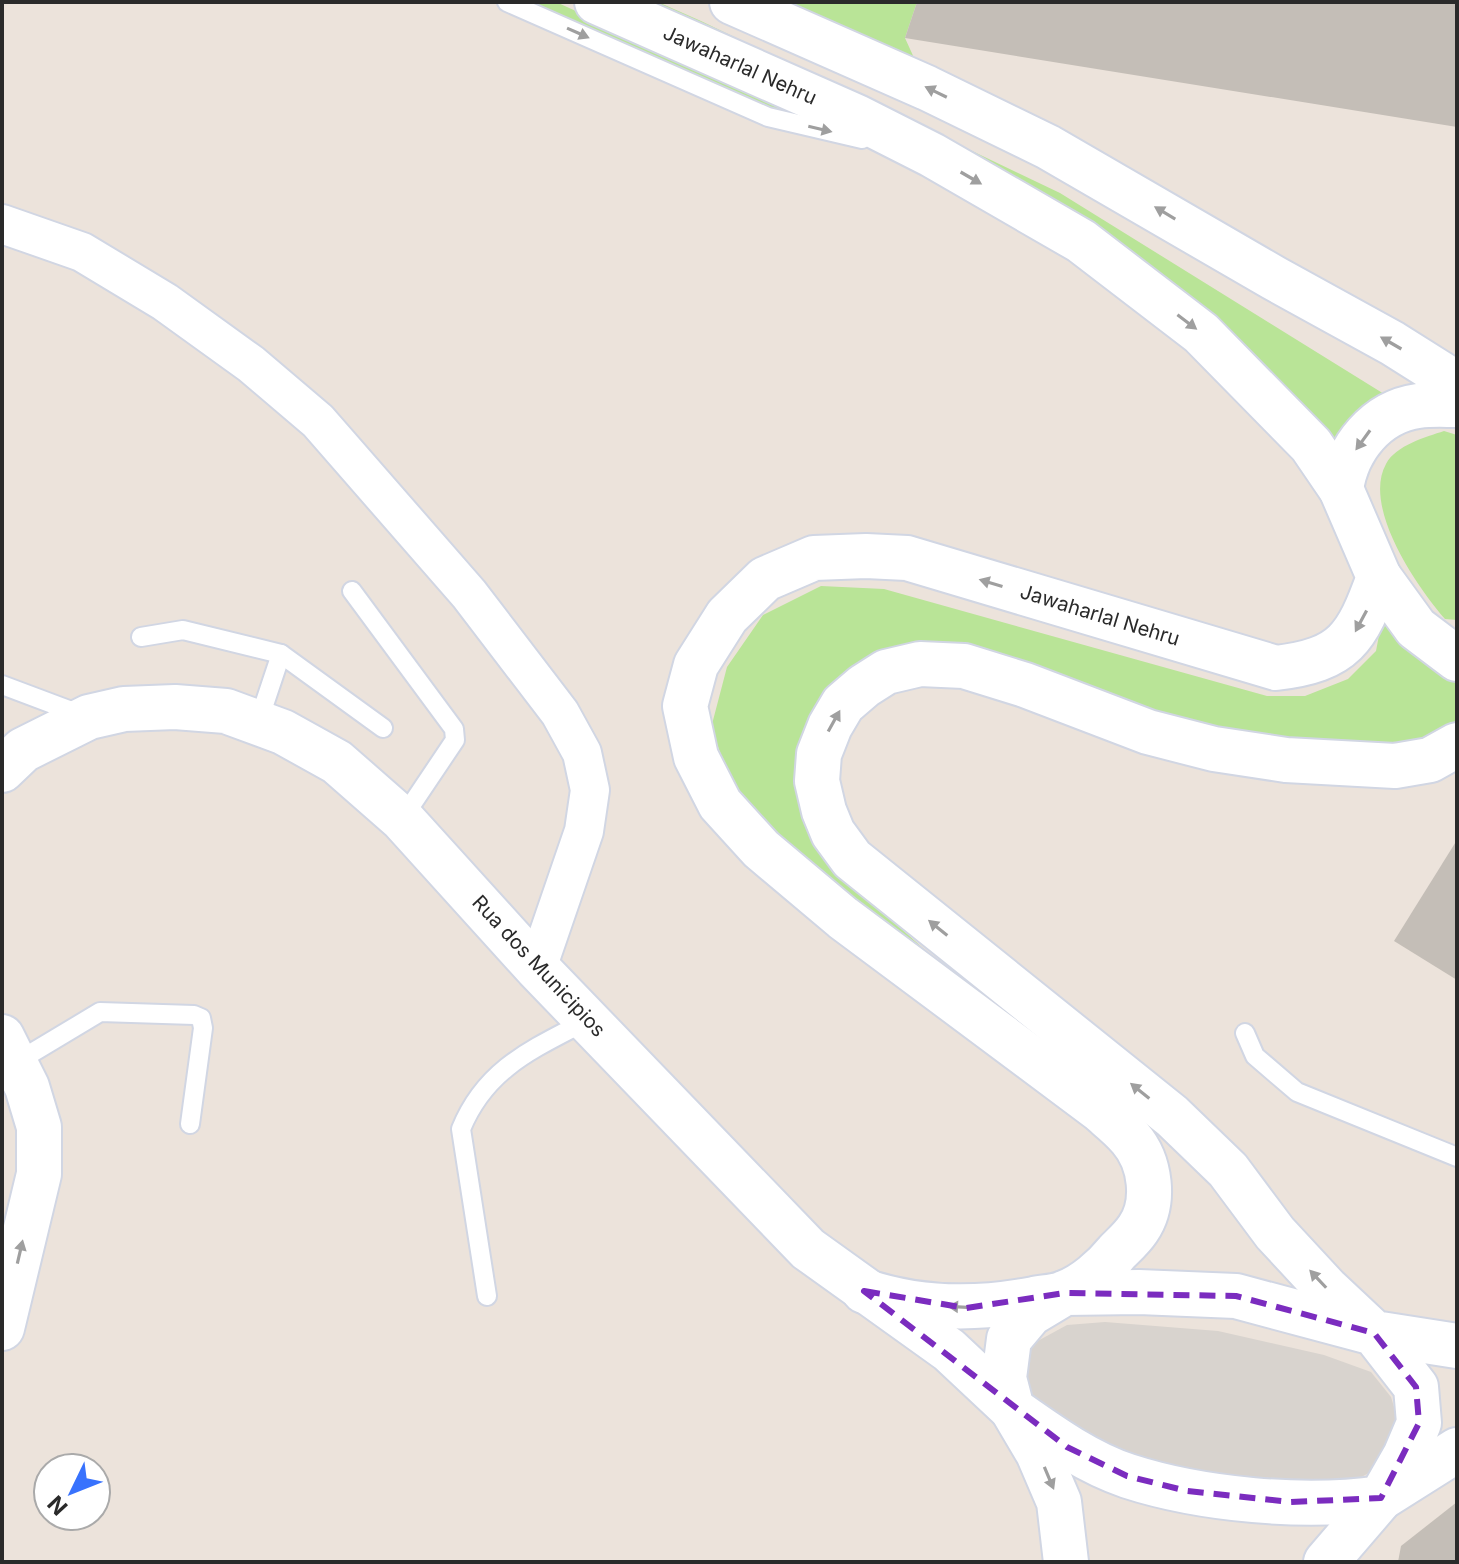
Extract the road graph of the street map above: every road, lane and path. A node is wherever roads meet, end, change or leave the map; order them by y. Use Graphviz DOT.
graph roads {
  1 [pos="507,2"];
  2 [pos="597,2"];
  3 [pos="732,2"];
  4 [pos="932,155"];
  5 [pos="2,224"];
  6 [pos="1457,384"];
  7 [pos="1457,405"];
  8 [pos="1341,489"];
  9 [pos="1379,577"];
  10 [pos="352,591"];
  11 [pos="141,637"];
  12 [pos="281,654"];
  13 [pos="1457,659"];
  14 [pos="10,688"];
  15 [pos="2,703"];
  16 [pos="89,717"];
  17 [pos="258,723"];
  18 [pos="383,728"];
  19 [pos="1457,745"];
  20 [pos="2,770"];
  21 [pos="402,819"];
  22 [pos="537,968"];
  23 [pos="588,1020"];
  24 [pos="1245,1033"];
  25 [pos="8,1050"];
  26 [pos="190,1124"];
  27 [pos="1457,1157"];
  28 [pos="864,1291"];
  29 [pos="1065,1293"];
  30 [pos="487,1296"];
  31 [pos="2,1328"];
  32 [pos="1374,1333"];
  33 [pos="1457,1346"];
  34 [pos="1012,1409"];
  35 [pos="1457,1450"];
  36 [pos="1457,1479"];
  37 [pos="1381,1498"];
  38 [pos="1066,1562"];
  39 [pos="1326,1562"];
  40 [pos="1357,1562"];
  1 -- 4 [label="lane, one-way"];
  2 -- 4 [label="main road, Jawaharlal Nehru"];
  6 -- 3 [label="main road, one-way"];
  4 -- 8 [label="main road, Jawaharlal Nehru, one-way"];
  5 -- 22 [label="street"];
  7 -- 8 [label="main road, one-way"];
  8 -- 9 [label="main road, Jawaharlal Nehru"];
  9 -- 13 [label="main road"];
  9 -- 29 [label="main road, Jawaharlal Nehru, one-way"];
  10 -- 21 [label="lane"];
  11 -- 12 [label="lane"];
  12 -- 17 [label="lane"];
  12 -- 18 [label="lane"];
  14 -- 15 [label="lane"];
  14 -- 16 [label="lane"];
  16 -- 17 [label="main road, Rua dos Municipios"];
  16 -- 20 [label="main road, Rua dos Municipios"];
  17 -- 21 [label="main road, Rua dos Municipios"];
  32 -- 19 [label="main road, one-way"];
  21 -- 22 [label="main road, Rua dos Municipios"];
  22 -- 23 [label="main road, Rua dos Municipios"];
  23 -- 28 [label="main road, Rua dos Municipios"];
  23 -- 30 [label="lane"];
  24 -- 27 [label="lane"];
  25 -- 26 [label="lane"];
  31 -- 25 [label="main road, one-way"];
  29 -- 28 [label="main road, one-way"];
  28 -- 34 [label="main road, Rua dos Municipios"];
  29 -- 32 [label="main road"];
  29 -- 34 [label="main road, Jawaharlal Nehru"];
  32 -- 33 [label="main road"];
  32 -- 37 [label="main road"];
  34 -- 37 [label="main road"];
  34 -- 38 [label="main road, one-way"];
  35 -- 37 [label="main road"];
  36 -- 40 [label="main road"];
  37 -- 39 [label="main road"];
}
